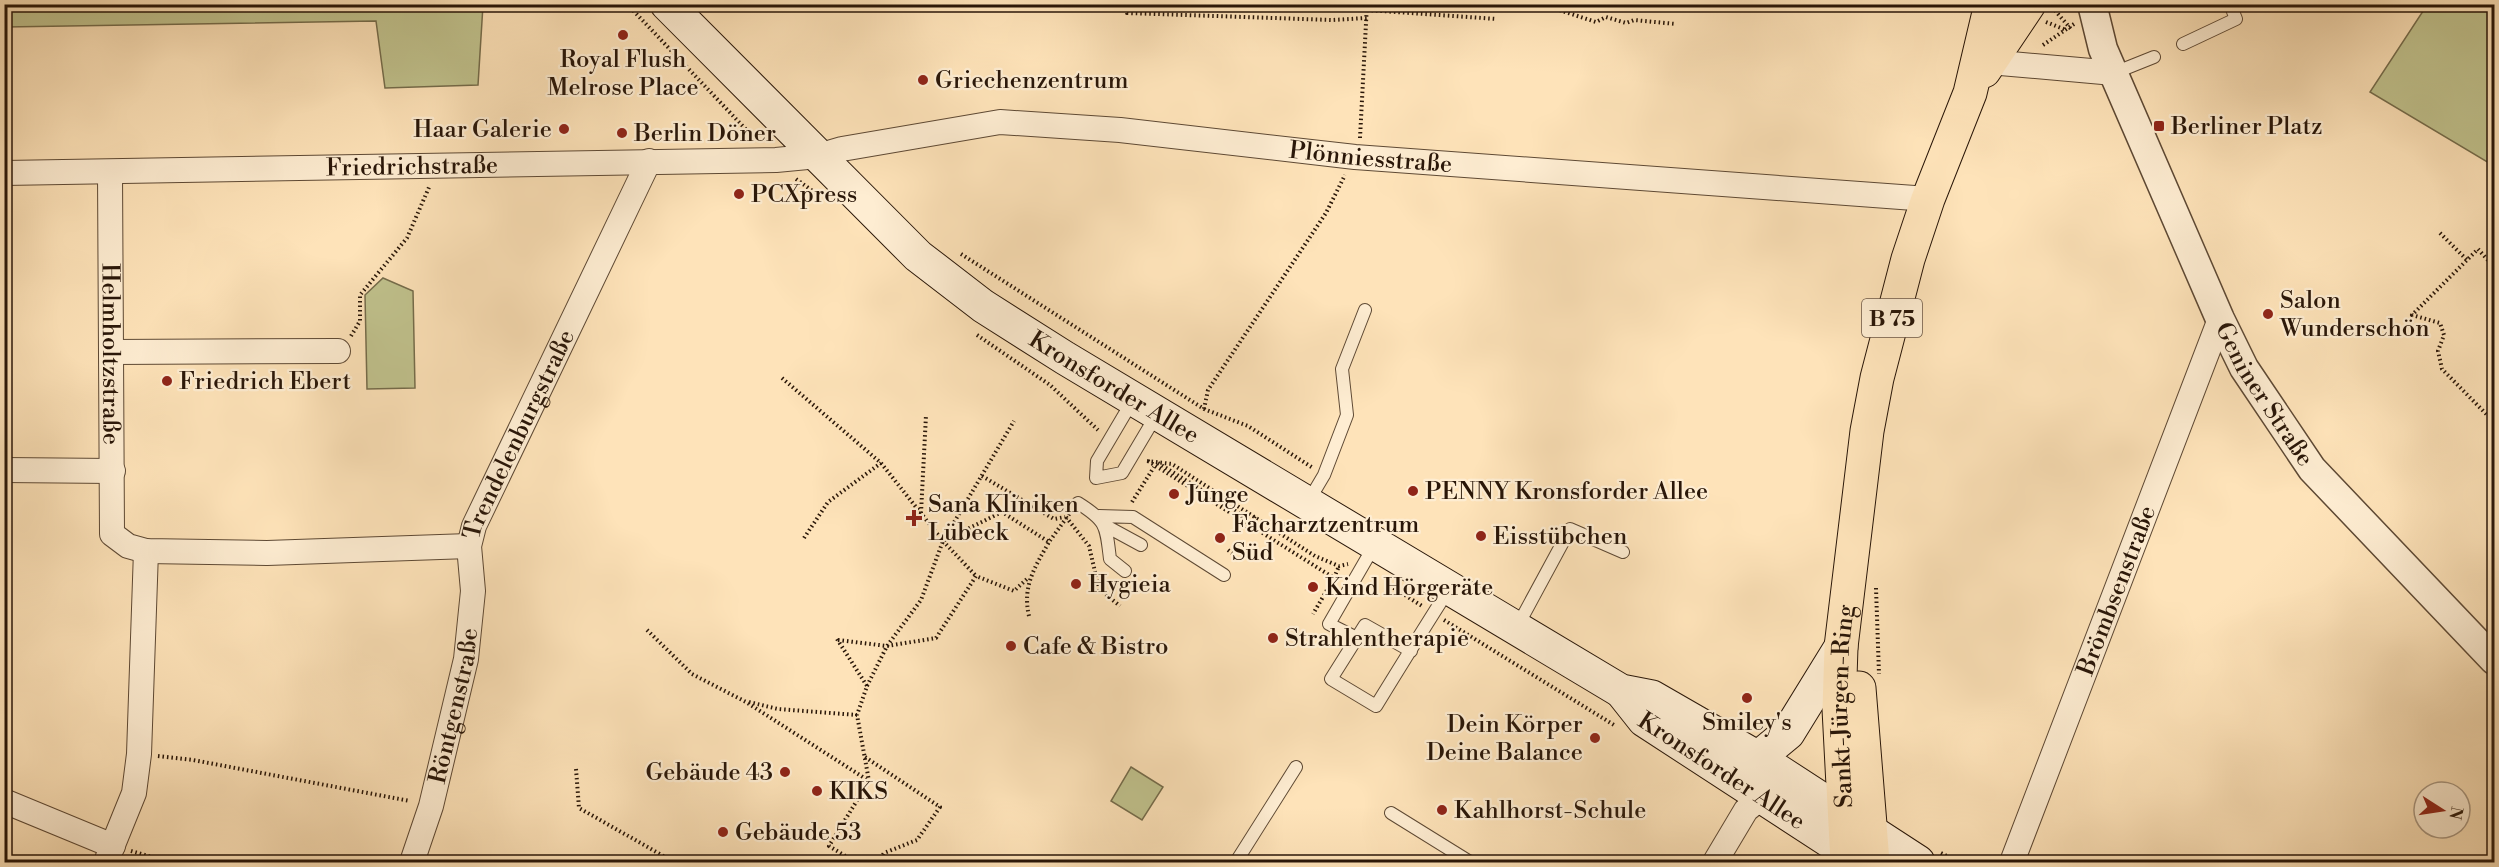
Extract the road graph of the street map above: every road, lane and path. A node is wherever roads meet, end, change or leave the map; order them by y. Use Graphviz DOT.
graph roads {
  1 [pos="627,4"];
  2 [pos="667,4"];
  3 [pos="1125,4"];
  4 [pos="1367,4"];
  5 [pos="1555,4"];
  6 [pos="1991,4"];
  7 [pos="2092,4"];
  8 [pos="2230,4"];
  9 [pos="1367,10"];
  10 [pos="2037,13"];
  11 [pos="2068,17"];
  12 [pos="1367,18"];
  13 [pos="1497,19"];
  14 [pos="1676,24"];
  15 [pos="2183,44"];
  16 [pos="2154,57"];
  17 [pos="2109,61"];
  18 [pos="1989,62"];
  19 [pos="1970,93"];
  20 [pos="818,156"];
  21 [pos="1355,157"];
  22 [pos="776,160"];
  23 [pos="649,161"];
  24 [pos="443,164"];
  25 [pos="110,172"];
  26 [pos="4,173"];
  27 [pos="1928,198"];
  28 [pos="827,202"];
  29 [pos="2440,233"];
  30 [pos="2467,261"];
  31 [pos="2494,267"];
  32 [pos="1365,310"];
  33 [pos="2220,319"];
  34 [pos="975,334"];
  35 [pos="112,352"];
  36 [pos="327,352"];
  37 [pos="782,378"];
  38 [pos="1146,406"];
  39 [pos="1204,409"];
  40 [pos="926,415"];
  41 [pos="1014,421"];
  42 [pos="2494,422"];
  43 [pos="1108,440"];
  44 [pos="1133,454"];
  45 [pos="1147,460"];
  46 [pos="1157,462"];
  47 [pos="881,463"];
  48 [pos="1154,467"];
  49 [pos="4,470"];
  50 [pos="113,471"];
  51 [pos="982,476"];
  52 [pos="1078,503"];
  53 [pos="1308,503"];
  54 [pos="1128,508"];
  55 [pos="921,514"];
  56 [pos="1255,516"];
  57 [pos="1066,517"];
  58 [pos="1103,521"];
  59 [pos="1248,526"];
  60 [pos="112,534"];
  61 [pos="804,538"];
  62 [pos="943,541"];
  63 [pos="1049,542"];
  64 [pos="1141,545"];
  65 [pos="469,546"];
  66 [pos="146,551"];
  67 [pos="1623,552"];
  68 [pos="1852,552"];
  69 [pos="1363,558"];
  70 [pos="1339,566"];
  71 [pos="1125,571"];
  72 [pos="1224,575"];
  73 [pos="976,576"];
  74 [pos="1028,578"];
  75 [pos="1334,578"];
  76 [pos="1875,584"];
  77 [pos="1442,601"];
  78 [pos="1120,606"];
  79 [pos="1313,614"];
  80 [pos="1029,616"];
  81 [pos="1517,627"];
  82 [pos="647,630"];
  83 [pos="1357,638"];
  84 [pos="887,646"];
  85 [pos="1841,647"];
  86 [pos="1411,651"];
  87 [pos="2494,660"];
  88 [pos="1879,678"];
  89 [pos="867,686"];
  90 [pos="1621,691"];
  91 [pos="746,702"];
  92 [pos="857,715"];
  93 [pos="1623,731"];
  94 [pos="139,754"];
  95 [pos="864,757"];
  96 [pos="1758,758"];
  97 [pos="1296,767"];
  98 [pos="576,769"];
  99 [pos="869,781"];
  100 [pos="1761,798"];
  101 [pos="4,801"];
  102 [pos="431,806"];
  103 [pos="1390,813"];
  104 [pos="1857,848"];
  105 [pos="110,854"];
  106 [pos="520,859"];
  107 [pos="169,862"];
  108 [pos="412,862"];
  109 [pos="527,862"];
  110 [pos="673,862"];
  111 [pos="855,862"];
  112 [pos="878,862"];
  113 [pos="1236,862"];
  114 [pos="1470,862"];
  115 [pos="1715,862"];
  116 [pos="1918,862"];
  117 [pos="2012,862"];
  1 -- 22 [label="path"];
  2 -- 20 [label="main road, Kronsforder Allee"];
  3 -- 12 [label="path"];
  4 -- 9 [label="path"];
  5 -- 14 [label="path"];
  6 -- 19 [label="main road, Sankt-Jürgen-Ring / B 75"];
  7 -- 17 [label="street, Geniner Straße"];
  8 -- 15 [label="lane"];
  9 -- 12 [label="path"];
  9 -- 13 [label="path"];
  10 -- 11 [label="path"];
  10 -- 18 [label="main road, Sankt-Jürgen-Ring / B 75"];
  11 -- 17 [label="street, Geniner Straße"];
  12 -- 21 [label="path"];
  16 -- 17 [label="lane"];
  17 -- 18 [label="street"];
  17 -- 33 [label="street, Geniner Straße"];
  18 -- 19 [label="main road, Sankt-Jürgen-Ring / B 75"];
  19 -- 27 [label="main road, Sankt-Jürgen-Ring / B 75"];
  20 -- 21 [label="street, Plönniesstraße"];
  20 -- 22 [label="street, Friedrichstraße"];
  20 -- 38 [label="main road, Kronsforder Allee"];
  21 -- 27 [label="street, Plönniesstraße"];
  21 -- 39 [label="path"];
  22 -- 23 [label="street, Friedrichstraße"];
  22 -- 28 [label="path"];
  23 -- 24 [label="street, Friedrichstraße"];
  23 -- 65 [label="street, Trendelenburgstraße"];
  24 -- 25 [label="street, Friedrichstraße"];
  24 -- 36 [label="path"];
  25 -- 26 [label="street, Friedrichstraße"];
  25 -- 35 [label="street, Helmholtzstraße"];
  27 -- 68 [label="main road, Sankt-Jürgen-Ring / B 75"];
  29 -- 30 [label="path"];
  30 -- 31 [label="path"];
  30 -- 42 [label="path"];
  32 -- 53 [label="lane"];
  33 -- 87 [label="street, Geniner Straße"];
  33 -- 117 [label="street, Brömbsenstraße"];
  34 -- 43 [label="path"];
  35 -- 36 [label="street"];
  35 -- 50 [label="street, Helmholtzstraße"];
  37 -- 47 [label="path"];
  38 -- 43 [label="lane"];
  38 -- 44 [label="lane"];
  38 -- 53 [label="main road, Kronsforder Allee"];
  40 -- 55 [label="path"];
  41 -- 51 [label="path"];
  43 -- 44 [label="lane"];
  44 -- 45 [label="path"];
  45 -- 46 [label="path"];
  45 -- 48 [label="path"];
  46 -- 56 [label="path"];
  46 -- 59 [label="path"];
  47 -- 55 [label="path"];
  47 -- 61 [label="path"];
  48 -- 54 [label="path"];
  48 -- 59 [label="path"];
  49 -- 50 [label="street"];
  50 -- 60 [label="street, Helmholtzstraße"];
  51 -- 57 [label="path"];
  51 -- 62 [label="path"];
  52 -- 58 [label="lane"];
  53 -- 69 [label="main road, Kronsforder Allee"];
  55 -- 62 [label="path"];
  56 -- 59 [label="path"];
  56 -- 70 [label="path"];
  57 -- 63 [label="path"];
  57 -- 78 [label="path"];
  58 -- 64 [label="lane"];
  58 -- 71 [label="lane"];
  58 -- 72 [label="lane"];
  59 -- 75 [label="path"];
  60 -- 66 [label="street, Trendelenburgstraße"];
  62 -- 63 [label="path"];
  62 -- 73 [label="path"];
  62 -- 84 [label="path"];
  63 -- 74 [label="path"];
  65 -- 66 [label="street, Trendelenburgstraße"];
  65 -- 102 [label="street, Röntgenstraße"];
  66 -- 94 [label="street"];
  67 -- 81 [label="lane"];
  68 -- 85 [label="main road, Sankt-Jürgen-Ring / B 75"];
  68 -- 104 [label="main road, Sankt-Jürgen-Ring / B 75"];
  69 -- 70 [label="path"];
  69 -- 77 [label="main road, Kronsforder Allee"];
  69 -- 77 [label="path"];
  69 -- 83 [label="lane"];
  70 -- 75 [label="path"];
  73 -- 74 [label="path"];
  73 -- 84 [label="path"];
  74 -- 80 [label="path"];
  75 -- 79 [label="path"];
  76 -- 88 [label="path"];
  77 -- 81 [label="main road, Kronsforder Allee"];
  77 -- 86 [label="lane"];
  77 -- 93 [label="path"];
  81 -- 90 [label="main road, Kronsforder Allee"];
  82 -- 91 [label="path"];
  83 -- 86 [label="lane"];
  83 -- 86 [label="lane"];
  84 -- 89 [label="path"];
  84 -- 89 [label="path"];
  85 -- 96 [label="main road"];
  85 -- 104 [label="main road, Sankt-Jürgen-Ring / B 75"];
  89 -- 92 [label="path"];
  90 -- 96 [label="main road, Kronsforder Allee"];
  90 -- 100 [label="main road, Kronsforder Allee"];
  91 -- 92 [label="path"];
  91 -- 99 [label="path"];
  92 -- 95 [label="path"];
  94 -- 102 [label="path"];
  94 -- 105 [label="street"];
  95 -- 99 [label="path"];
  95 -- 112 [label="path"];
  96 -- 104 [label="main road, Kronsforder Allee"];
  97 -- 113 [label="lane"];
  98 -- 110 [label="path"];
  99 -- 111 [label="path"];
  100 -- 104 [label="main road, Kronsforder Allee"];
  100 -- 115 [label="street"];
  101 -- 105 [label="street"];
  102 -- 108 [label="street, Röntgenstraße"];
  103 -- 114 [label="lane"];
  104 -- 116 [label="main road, Kronsforder Allee"];
  105 -- 107 [label="path"];
  106 -- 109 [label="path"];
}
